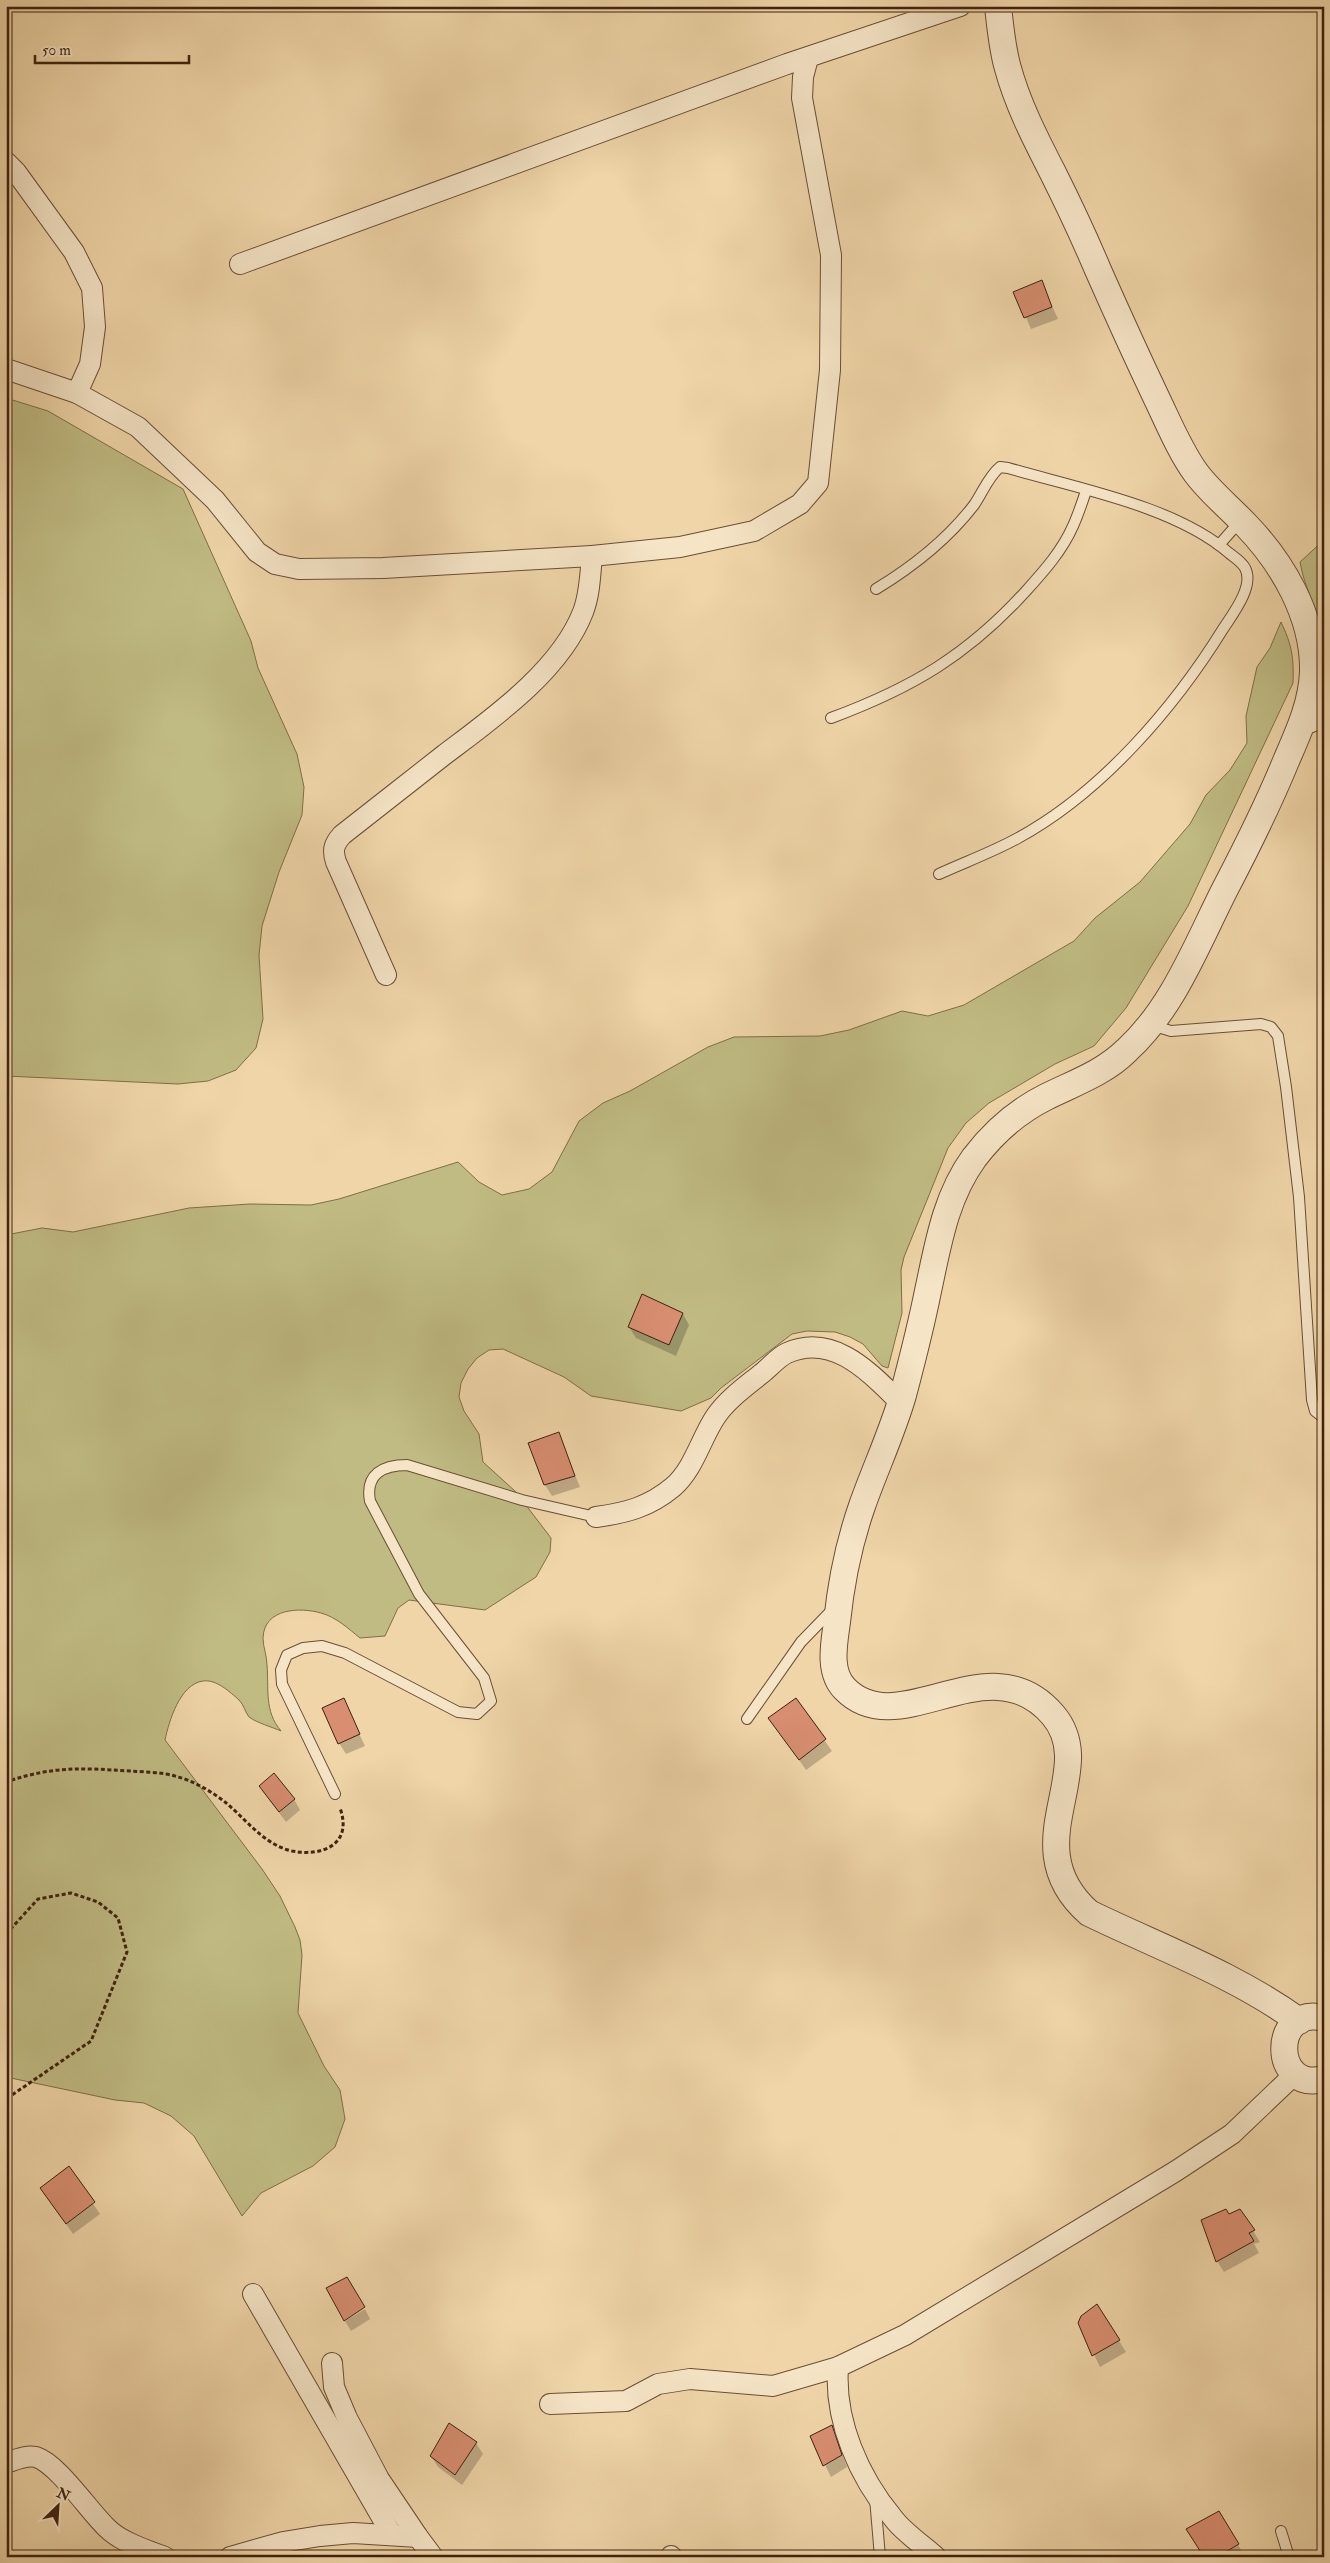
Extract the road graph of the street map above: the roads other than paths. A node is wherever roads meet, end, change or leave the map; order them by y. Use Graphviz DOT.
graph roads {
  1 [pos="960,6"];
  2 [pos="998,6"];
  3 [pos="808,58"];
  4 [pos="6,162"];
  5 [pos="240,264"];
  6 [pos="6,369"];
  7 [pos="77,393"];
  8 [pos="1086,491"];
  9 [pos="1242,520"];
  10 [pos="1219,545"];
  11 [pos="592,556"];
  12 [pos="876,589"];
  13 [pos="832,718"];
  14 [pos="1312,721"];
  15 [pos="939,874"];
  16 [pos="386,974"];
  17 [pos="1151,1025"];
  18 [pos="901,1402"];
  19 [pos="1324,1418"];
  20 [pos="596,1517"];
  21 [pos="839,1603"];
  22 [pos="747,1719"];
  23 [pos="335,1794"];
  24 [pos="1312,2019"];
  25 [pos="1295,2074"];
  26 [pos="1324,2079"];
  27 [pos="253,2294"];
  28 [pos="332,2364"];
  29 [pos="838,2367"];
  30 [pos="550,2404"];
  31 [pos="6,2463"];
  32 [pos="874,2492"];
  33 [pos="1281,2531"];
  34 [pos="392,2534"];
  35 [pos="418,2537"];
  36 [pos="235,2556"];
  37 [pos="165,2557"];
  38 [pos="433,2557"];
  39 [pos="880,2557"];
  40 [pos="936,2557"];
  41 [pos="1288,2557"];
  1 -- 3 [label="street"];
  2 -- 9 [label="street"];
  3 -- 5 [label="street"];
  3 -- 11 [label="street"];
  4 -- 7 [label="street"];
  6 -- 7 [label="street"];
  7 -- 11 [label="street"];
  8 -- 10 [label="lane"];
  8 -- 12 [label="lane"];
  8 -- 13 [label="lane"];
  9 -- 10 [label="lane"];
  9 -- 14 [label="street"];
  10 -- 15 [label="lane"];
  11 -- 16 [label="street"];
  14 -- 17 [label="street"];
  17 -- 18 [label="street"];
  17 -- 19 [label="lane"];
  18 -- 20 [label="street"];
  18 -- 21 [label="street"];
  20 -- 23 [label="lane"];
  21 -- 22 [label="lane"];
  21 -- 24 [label="street"];
  24 -- 25 [label="street"];
  25 -- 26 [label="street"];
  25 -- 29 [label="street"];
  27 -- 34 [label="street"];
  28 -- 35 [label="street"];
  29 -- 30 [label="street"];
  29 -- 32 [label="street"];
  31 -- 37 [label="street"];
  32 -- 39 [label="lane"];
  32 -- 40 [label="street"];
  33 -- 41 [label="lane"];
  34 -- 35 [label="street"];
  34 -- 36 [label="street"];
  35 -- 38 [label="street"];
}
